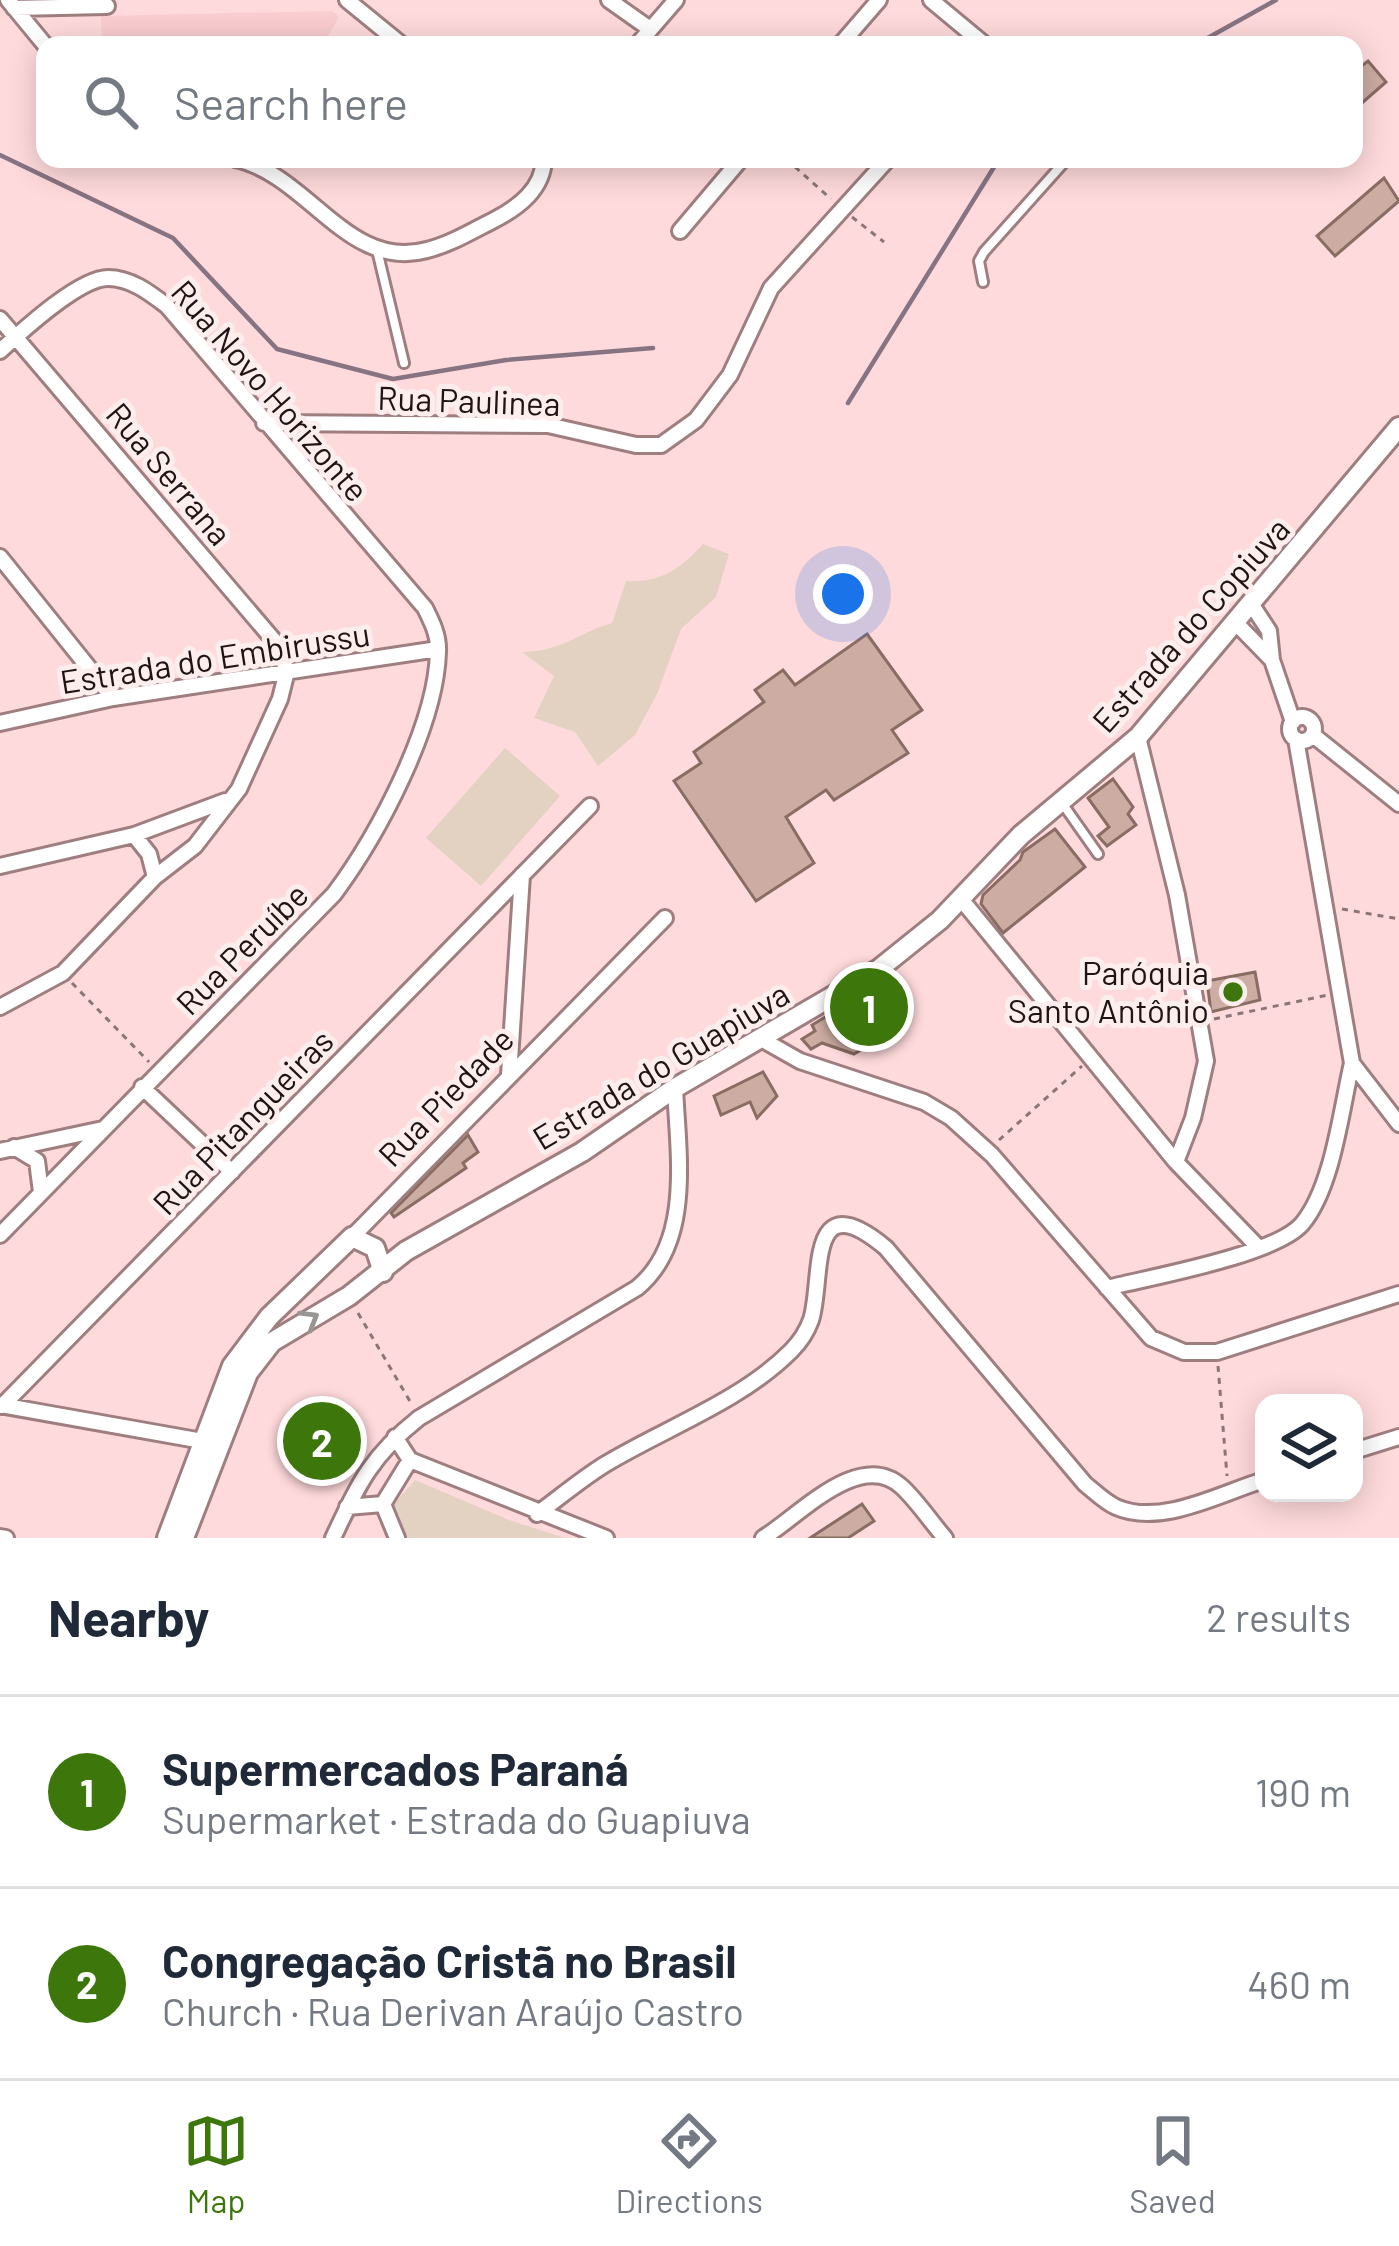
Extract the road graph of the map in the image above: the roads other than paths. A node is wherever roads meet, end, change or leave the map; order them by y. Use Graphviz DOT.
graph roads {
  1 [pos="346,0"];
  2 [pos="609,0"];
  3 [pos="676,0"];
  4 [pos="879,0"];
  5 [pos="931,0"];
  6 [pos="11,4"];
  7 [pos="106,6"];
  8 [pos="650,29"];
  9 [pos="38,36"];
  10 [pos="391,36"];
  11 [pos="644,36"];
  12 [pos="848,36"];
  13 [pos="974,36"];
  14 [pos="263,168"];
  15 [pos="541,168"];
  16 [pos="732,168"];
  17 [pos="880,168"];
  18 [pos="1059,168"];
  19 [pos="680,231"];
  20 [pos="377,250"];
  21 [pos="983,282"];
  22 [pos="0,319"];
  23 [pos="16,338"];
  24 [pos="0,351"];
  25 [pos="404,363"];
  26 [pos="264,423"];
  27 [pos="1399,427"];
  28 [pos="0,557"];
  29 [pos="1250,602"];
  30 [pos="1234,621"];
  31 [pos="438,649"];
  32 [pos="1272,660"];
  33 [pos="286,671"];
  34 [pos="113,698"];
  35 [pos="1293,722"];
  36 [pos="0,723"];
  37 [pos="1313,735"];
  38 [pos="1138,737"];
  39 [pos="1296,739"];
  40 [pos="232,797"];
  41 [pos="1062,802"];
  42 [pos="1399,804"];
  43 [pos="590,806"];
  44 [pos="181,820"];
  45 [pos="134,835"];
  46 [pos="195,846"];
  47 [pos="1098,854"];
  48 [pos="0,866"];
  49 [pos="522,875"];
  50 [pos="155,877"];
  51 [pos="961,898"];
  52 [pos="664,918"];
  53 [pos="0,1007"];
  54 [pos="763,1040"];
  55 [pos="1352,1063"];
  56 [pos="509,1075"];
  57 [pos="142,1087"];
  58 [pos="675,1088"];
  59 [pos="1399,1124"];
  60 [pos="103,1129"];
  61 [pos="7,1149"];
  62 [pos="1176,1162"];
  63 [pos="232,1172"];
  64 [pos="41,1192"];
  65 [pos="0,1234"];
  66 [pos="352,1237"];
  67 [pos="375,1248"];
  68 [pos="1258,1248"];
  69 [pos="406,1251"];
  70 [pos="326,1263"];
  71 [pos="383,1271"];
  72 [pos="1107,1288"];
  73 [pos="1399,1294"];
  74 [pos="349,1296"];
  75 [pos="269,1317"];
  76 [pos="1,1406"];
  77 [pos="395,1437"];
  78 [pos="1399,1437"];
  79 [pos="1363,1448"];
  80 [pos="212,1449"];
  81 [pos="410,1460"];
  82 [pos="1255,1483"];
  83 [pos="382,1504"];
  84 [pos="347,1507"];
  85 [pos="537,1514"];
  86 [pos="167,1538"];
  87 [pos="184,1538"];
  88 [pos="333,1538"];
  89 [pos="397,1538"];
  90 [pos="606,1538"];
  91 [pos="764,1538"];
  92 [pos="945,1538"];
  1 -- 10 [label="street"];
  2 -- 8 [label="street"];
  3 -- 8 [label="street"];
  4 -- 12 [label="street"];
  5 -- 13 [label="street"];
  6 -- 7 [label="street"];
  6 -- 9 [label="street"];
  8 -- 11 [label="street"];
  14 -- 20 [label="street"];
  15 -- 20 [label="street"];
  16 -- 19 [label="street"];
  17 -- 26 [label="street, Rua Paulinea"];
  18 -- 21 [label="lane"];
  20 -- 25 [label="lane"];
  22 -- 23 [label="street, Rua Serrana"];
  23 -- 24 [label="street, Rua Novo Horizonte"];
  23 -- 26 [label="street, Rua Novo Horizonte"];
  23 -- 33 [label="street, Rua Serrana"];
  26 -- 31 [label="street, Rua Novo Horizonte"];
  27 -- 29 [label="street, Estrada do Copiuva"];
  28 -- 34 [label="street"];
  29 -- 30 [label="street, Estrada do Copiuva"];
  29 -- 32 [label="street"];
  30 -- 32 [label="street"];
  30 -- 38 [label="street, Estrada do Copiuva"];
  31 -- 33 [label="street, Estrada do Embirussu"];
  31 -- 57 [label="street, Rua Peruíbe"];
  32 -- 35 [label="street"];
  33 -- 34 [label="street, Estrada do Embirussu"];
  33 -- 40 [label="street"];
  34 -- 36 [label="street, Estrada do Embirussu"];
  35 -- 37 [label="street"];
  35 -- 39 [label="street"];
  37 -- 39 [label="street"];
  37 -- 42 [label="street"];
  38 -- 41 [label="street, Estrada do Copiuva"];
  38 -- 62 [label="street"];
  39 -- 55 [label="street"];
  40 -- 44 [label="street"];
  40 -- 46 [label="street"];
  41 -- 47 [label="lane"];
  41 -- 51 [label="street, Estrada do Copiuva"];
  43 -- 49 [label="street, Rua Pitangueiras"];
  44 -- 45 [label="street"];
  44 -- 46 [label="street"];
  45 -- 48 [label="street"];
  45 -- 50 [label="street"];
  46 -- 50 [label="street"];
  49 -- 56 [label="street"];
  49 -- 63 [label="street, Rua Pitangueiras"];
  50 -- 53 [label="street"];
  51 -- 54 [label="street, Estrada do Guapiuva"];
  51 -- 62 [label="street"];
  52 -- 56 [label="street, Rua Piedade"];
  54 -- 58 [label="street, Estrada do Guapiuva"];
  54 -- 72 [label="street"];
  55 -- 59 [label="street"];
  55 -- 68 [label="street"];
  56 -- 66 [label="street, Rua Piedade"];
  57 -- 60 [label="street, Rua Peruíbe"];
  57 -- 63 [label="street"];
  58 -- 69 [label="street, Estrada do Guapiuva"];
  58 -- 77 [label="street"];
  60 -- 61 [label="street"];
  60 -- 64 [label="street, Rua Peruíbe"];
  61 -- 64 [label="street"];
  62 -- 68 [label="street"];
  63 -- 76 [label="street, Rua Pitangueiras"];
  64 -- 65 [label="street, Rua Peruíbe"];
  66 -- 67 [label="street"];
  66 -- 70 [label="street, Rua Piedade"];
  67 -- 69 [label="street"];
  67 -- 71 [label="street"];
  68 -- 72 [label="street"];
  69 -- 71 [label="street, Estrada do Guapiuva"];
  70 -- 74 [label="street"];
  70 -- 75 [label="street, Rua Piedade"];
  71 -- 74 [label="street, Estrada do Guapiuva"];
  72 -- 73 [label="street"];
  80 -- 74 [label="street, Estrada do Guapiuva, one-way"];
  75 -- 80 [label="street, Estrada do Guapiuva"];
  76 -- 80 [label="street"];
  77 -- 81 [label="street"];
  77 -- 84 [label="street"];
  78 -- 79 [label="street"];
  80 -- 86 [label="street, Estrada do Guapiuva"];
  80 -- 87 [label="street"];
  81 -- 83 [label="street"];
  81 -- 85 [label="street"];
  82 -- 85 [label="street"];
  83 -- 84 [label="street"];
  83 -- 89 [label="street"];
  84 -- 88 [label="street"];
  85 -- 90 [label="street"];
  91 -- 92 [label="street"];
}
